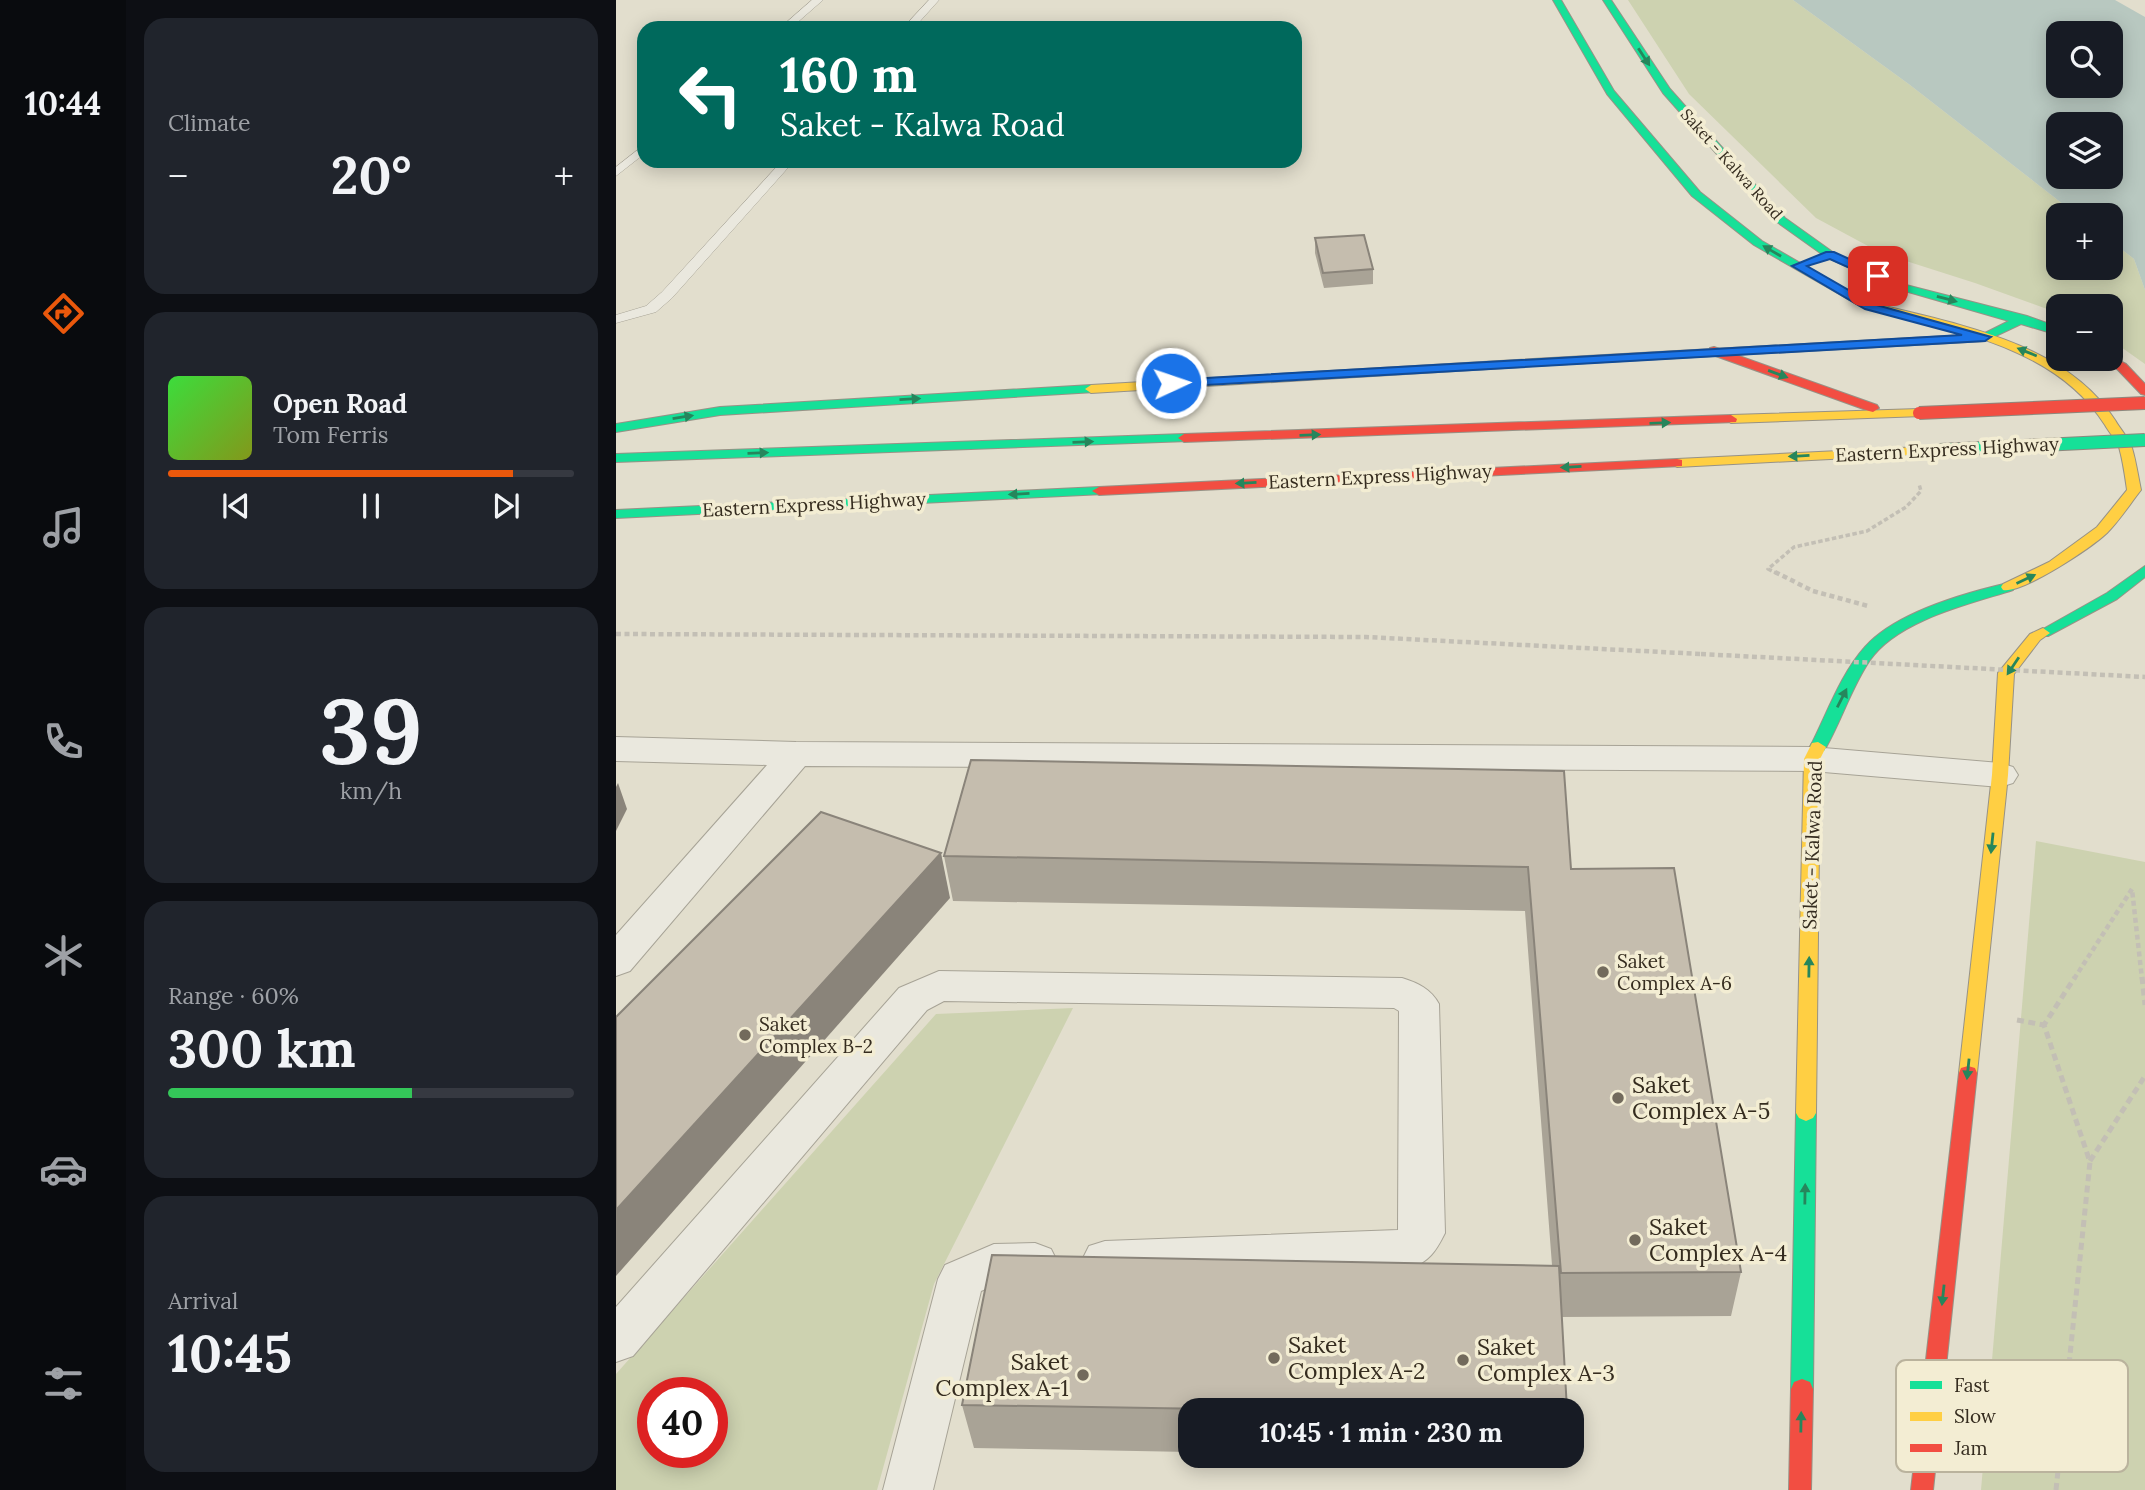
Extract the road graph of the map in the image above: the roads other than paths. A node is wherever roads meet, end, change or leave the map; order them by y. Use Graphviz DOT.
graph roads {
  1 [pos="818,0"];
  2 [pos="934,0"];
  3 [pos="1557,0"];
  4 [pos="1607,0"];
  5 [pos="793,21"];
  6 [pos="914,21"];
  7 [pos="637,154"];
  8 [pos="782,168"];
  9 [pos="616,173"];
  10 [pos="1830,255"];
  11 [pos="1798,266"];
  12 [pos="616,319"];
  13 [pos="2023,319"];
  14 [pos="2046,327"];
  15 [pos="1985,337"];
  16 [pos="1714,351"];
  17 [pos="2123,368"];
  18 [pos="2145,391"];
  19 [pos="2145,403"];
  20 [pos="1891,415"];
  21 [pos="616,428"];
  22 [pos="2145,440"];
  23 [pos="616,458"];
  24 [pos="616,514"];
  25 [pos="2145,570"];
  26 [pos="616,749"];
  27 [pos="796,754"];
  28 [pos="1812,759"];
  29 [pos="2000,775"];
  30 [pos="616,961"];
  31 [pos="616,1341"];
  32 [pos="1936,1360"];
  33 [pos="1924,1472"];
  34 [pos="908,1490"];
  35 [pos="1800,1490"];
  36 [pos="1922,1490"];
  1 -- 5 [label="lane"];
  2 -- 6 [label="lane"];
  11 -- 3 [label="main road, Saket - Kalwa Road, one-way"];
  4 -- 10 [label="main road, Saket - Kalwa Road, one-way"];
  7 -- 9 [label="lane"];
  8 -- 12 [label="lane"];
  10 -- 11 [label="main road"];
  10 -- 13 [label="main road, Saket - Kalwa Road, one-way"];
  11 -- 15 [label="main road, Saket - Kalwa Road"];
  13 -- 14 [label="main road, Saket - Kalwa Road"];
  13 -- 15 [label="main road"];
  15 -- 16 [label="main road"];
  28 -- 15 [label="main road, Saket - Kalwa Road, one-way"];
  16 -- 20 [label="main road, one-way"];
  21 -- 16 [label="main road, one-way"];
  17 -- 18 [label="main road"];
  19 -- 20 [label="main road, Eastern Express Highway, bridge"];
  23 -- 20 [label="main road, Eastern Express Highway, one-way"];
  22 -- 24 [label="main road, Eastern Express Highway, one-way, bridge"];
  25 -- 29 [label="main road, one-way"];
  26 -- 27 [label="street"];
  27 -- 28 [label="street"];
  27 -- 30 [label="street"];
  28 -- 29 [label="street"];
  35 -- 28 [label="main road, Saket - Kalwa Road, one-way"];
  29 -- 32 [label="main road, one-way"];
  31 -- 34 [label="street"];
  33 -- 36 [label="main road, one-way"];
}
